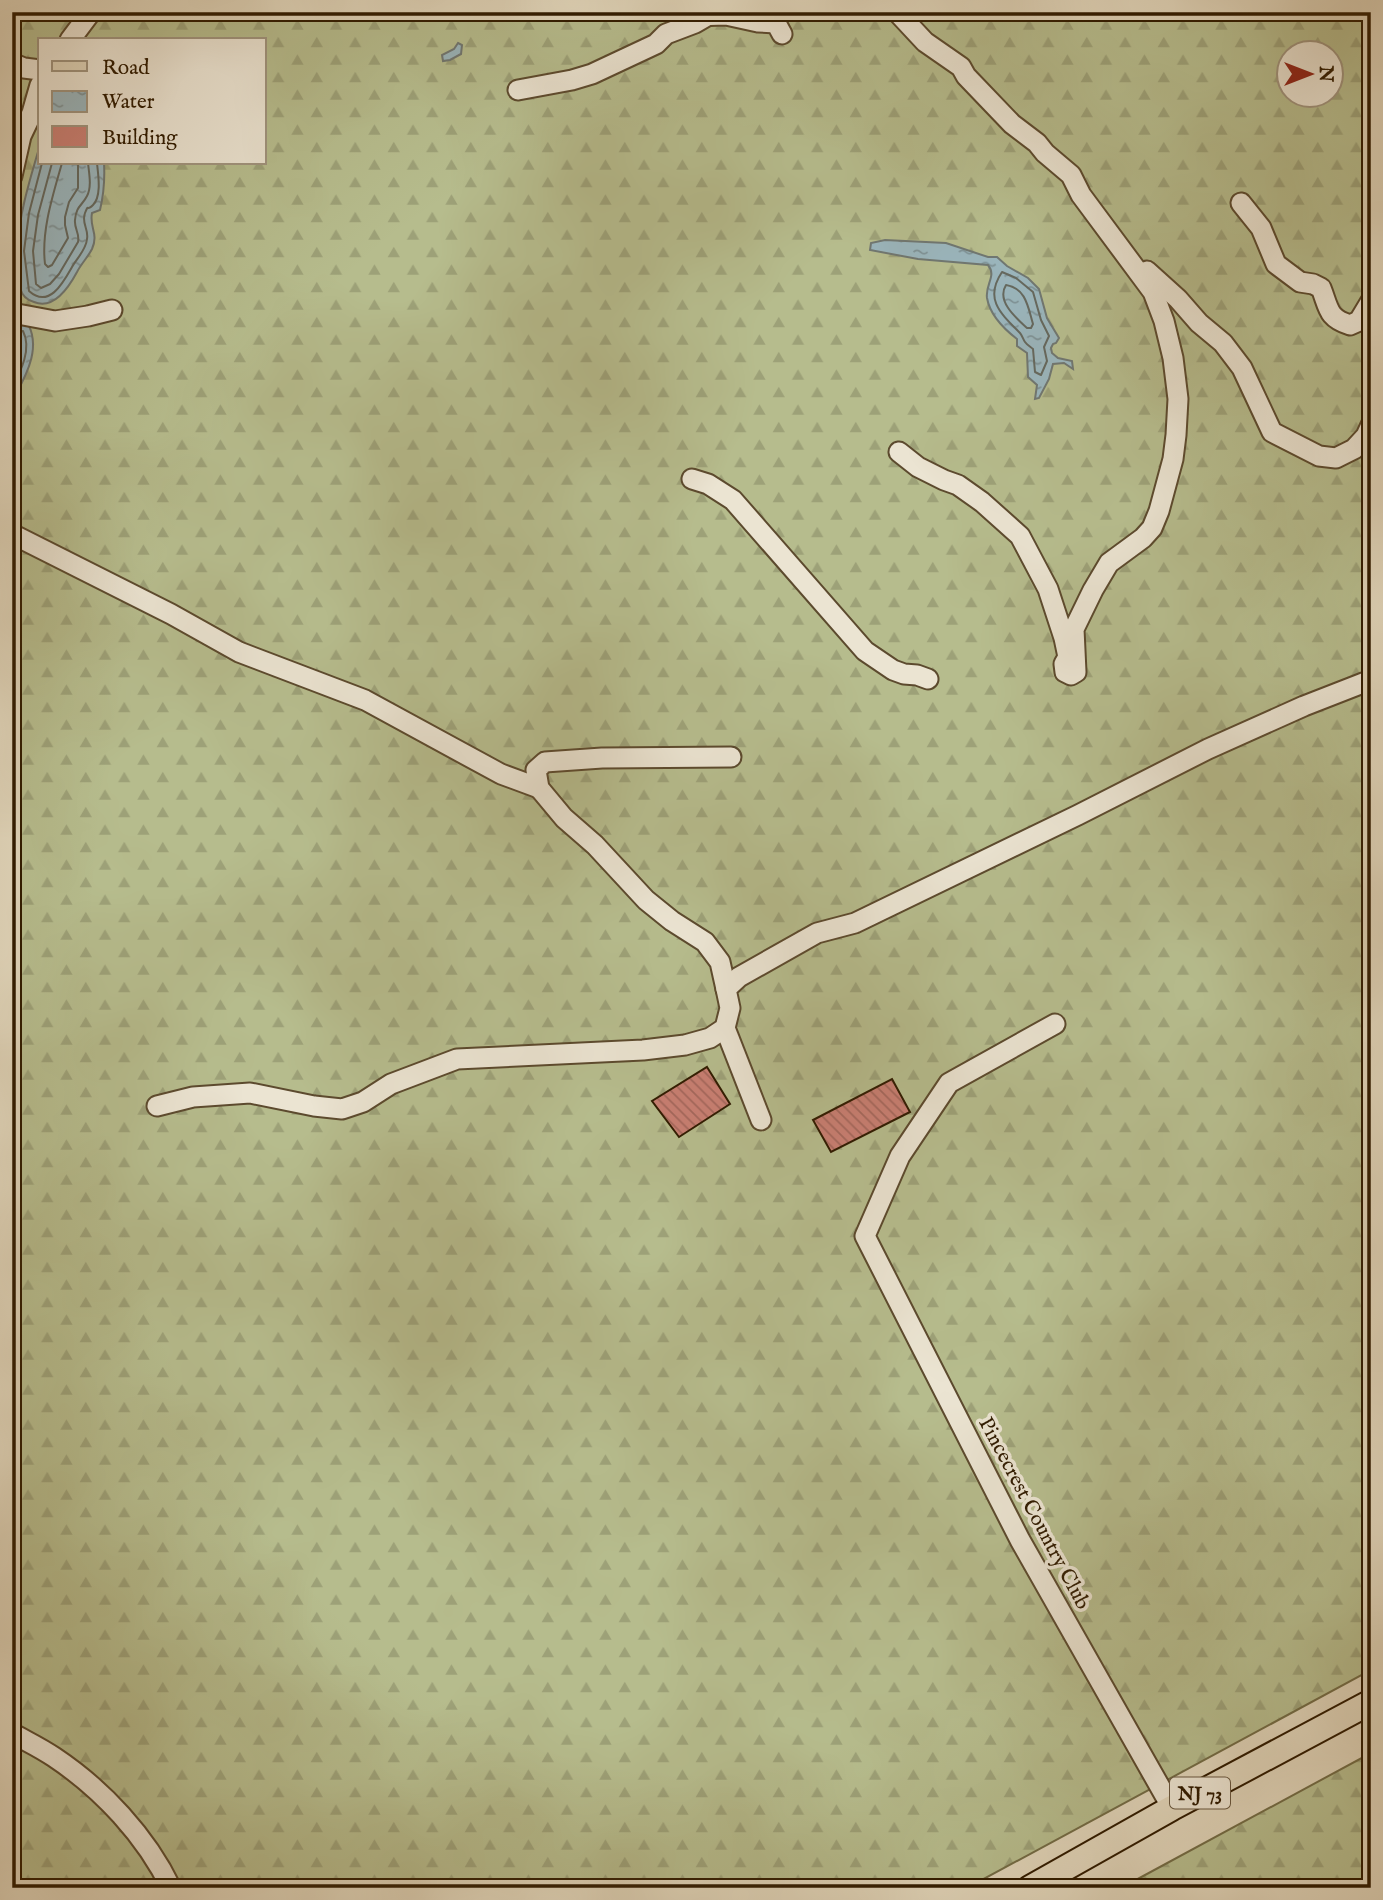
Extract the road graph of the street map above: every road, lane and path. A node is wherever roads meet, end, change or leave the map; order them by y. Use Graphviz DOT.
graph roads {
  1 [pos="91,12"];
  2 [pos="674,12"];
  3 [pos="897,12"];
  4 [pos="707,16"];
  5 [pos="782,34"];
  6 [pos="72,38"];
  7 [pos="12,63"];
  8 [pos="38,71"];
  9 [pos="517,90"];
  10 [pos="38,92"];
  11 [pos="12,176"];
  12 [pos="1241,203"];
  13 [pos="1125,252"];
  14 [pos="1371,301"];
  15 [pos="112,310"];
  16 [pos="12,313"];
  17 [pos="1371,425"];
  18 [pos="899,452"];
  19 [pos="692,479"];
  20 [pos="12,534"];
  21 [pos="928,679"];
  22 [pos="1371,682"];
  23 [pos="731,757"];
  24 [pos="539,788"];
  25 [pos="726,989"];
  26 [pos="1055,1024"];
  27 [pos="725,1028"];
  28 [pos="157,1106"];
  29 [pos="761,1120"];
  30 [pos="1371,1702"];
  31 [pos="12,1733"];
  32 [pos="1172,1808"];
  33 [pos="171,1888"];
  34 [pos="1030,1888"];
  1 -- 6 [label="street"];
  2 -- 4 [label="street"];
  3 -- 13 [label="street"];
  4 -- 5 [label="street"];
  4 -- 9 [label="street"];
  7 -- 8 [label="street"];
  10 -- 11 [label="street"];
  12 -- 14 [label="street"];
  13 -- 17 [label="street"];
  13 -- 18 [label="street"];
  15 -- 16 [label="street"];
  19 -- 21 [label="street"];
  20 -- 24 [label="street"];
  22 -- 25 [label="street"];
  23 -- 24 [label="street"];
  24 -- 25 [label="street"];
  25 -- 27 [label="street"];
  26 -- 32 [label="street, Pincecrest Country Club"];
  27 -- 28 [label="street"];
  27 -- 29 [label="street"];
  30 -- 32 [label="main road, NJ 73"];
  31 -- 33 [label="street"];
  32 -- 34 [label="main road, NJ 73"];
}
